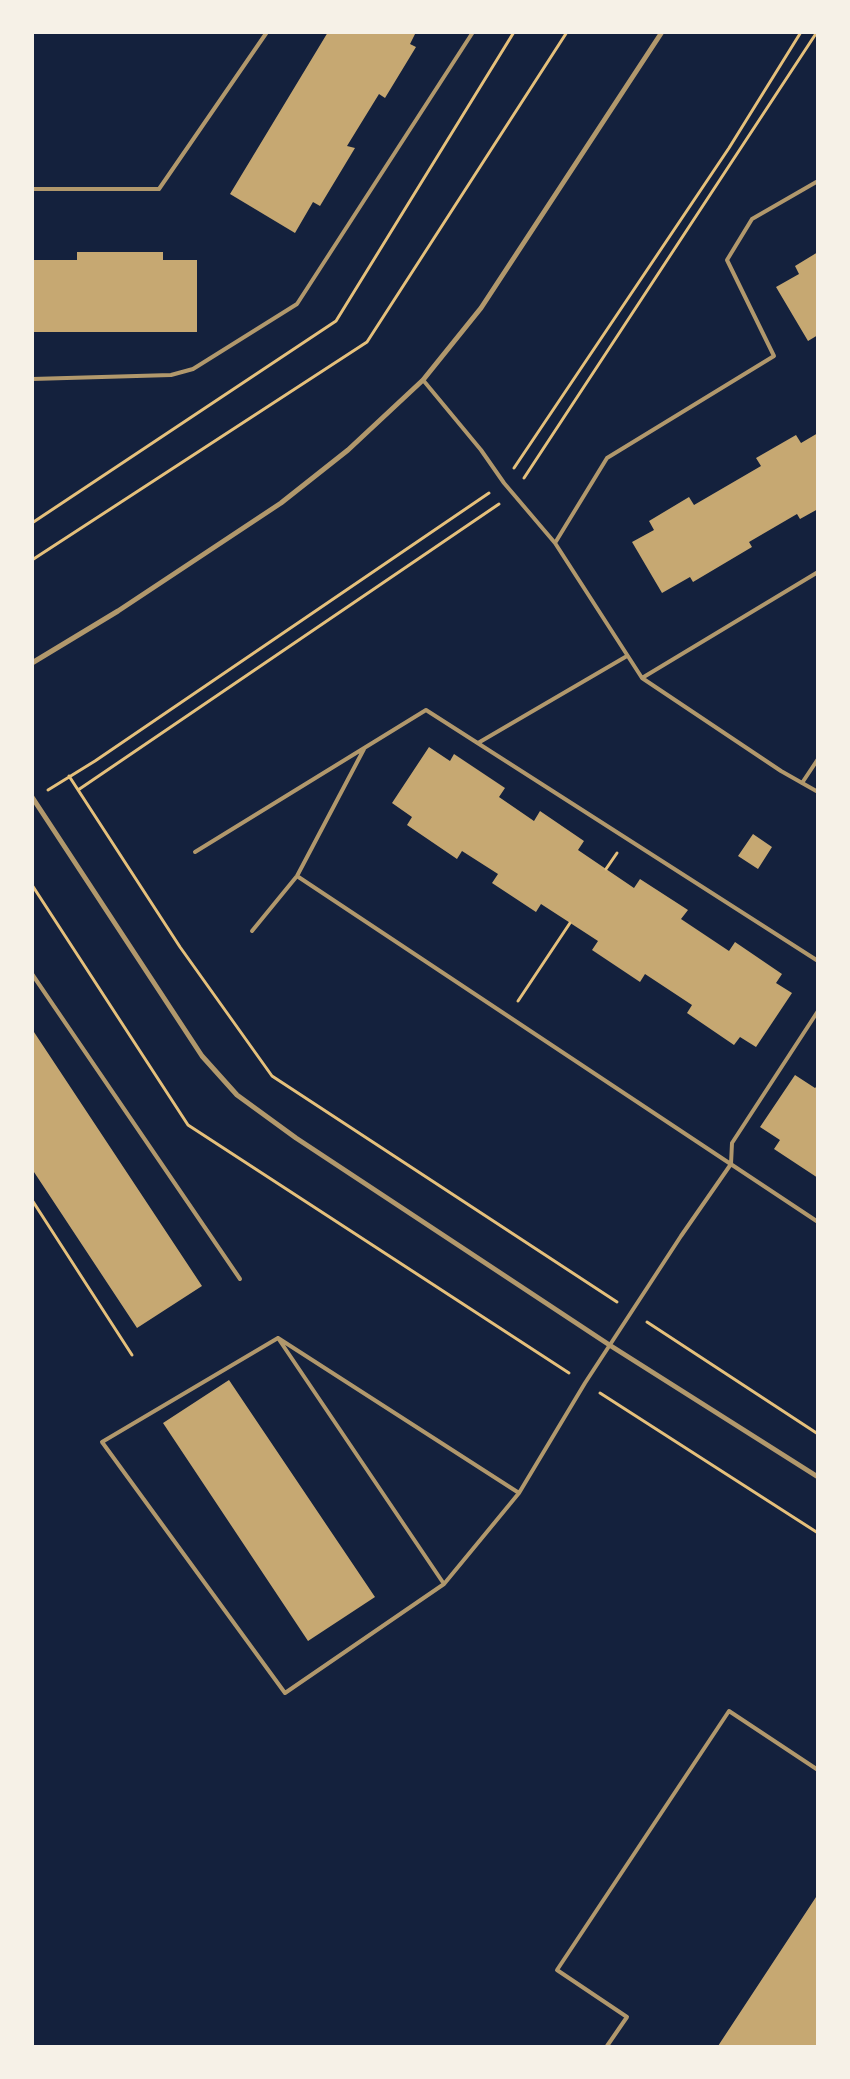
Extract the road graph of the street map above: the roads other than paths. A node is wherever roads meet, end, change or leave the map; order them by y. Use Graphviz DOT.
graph roads {
  1 [pos="267,32"];
  2 [pos="473,32"];
  3 [pos="662,32"];
  4 [pos="818,181"];
  5 [pos="32,189"];
  6 [pos="32,379"];
  7 [pos="424,380"];
  8 [pos="555,543"];
  9 [pos="818,572"];
  10 [pos="627,656"];
  11 [pos="32,663"];
  12 [pos="642,678"];
  13 [pos="478,743"];
  14 [pos="365,747"];
  15 [pos="818,759"];
  16 [pos="802,783"];
  17 [pos="818,792"];
  18 [pos="33,798"];
  19 [pos="195,852"];
  20 [pos="297,876"];
  21 [pos="252,931"];
  22 [pos="818,961"];
  23 [pos="32,974"];
  24 [pos="818,1011"];
  25 [pos="812,1020"];
  26 [pos="818,1024"];
  27 [pos="731,1164"];
  28 [pos="818,1222"];
  29 [pos="240,1279"];
  30 [pos="278,1338"];
  31 [pos="611,1346"];
  32 [pos="818,1477"];
  33 [pos="519,1493"];
  34 [pos="444,1584"];
  35 [pos="818,1770"];
  36 [pos="607,2046"];
  1 -- 5 [label="lane"];
  2 -- 6 [label="lane"];
  3 -- 7 [label="street"];
  4 -- 8 [label="lane"];
  7 -- 8 [label="lane"];
  7 -- 11 [label="street"];
  8 -- 10 [label="lane"];
  9 -- 12 [label="lane"];
  10 -- 12 [label="lane"];
  10 -- 13 [label="lane"];
  12 -- 16 [label="lane"];
  13 -- 14 [label="lane"];
  13 -- 22 [label="lane"];
  14 -- 19 [label="lane"];
  14 -- 20 [label="lane"];
  15 -- 16 [label="lane"];
  16 -- 17 [label="lane"];
  18 -- 31 [label="street"];
  20 -- 21 [label="lane"];
  20 -- 27 [label="lane"];
  23 -- 29 [label="lane"];
  24 -- 25 [label="lane"];
  25 -- 26 [label="lane"];
  25 -- 27 [label="lane"];
  27 -- 28 [label="lane"];
  27 -- 31 [label="lane"];
  30 -- 33 [label="lane"];
  30 -- 34 [label="lane"];
  30 -- 34 [label="lane"];
  31 -- 32 [label="street"];
  31 -- 33 [label="lane"];
  33 -- 34 [label="lane"];
  35 -- 36 [label="lane"];
}
